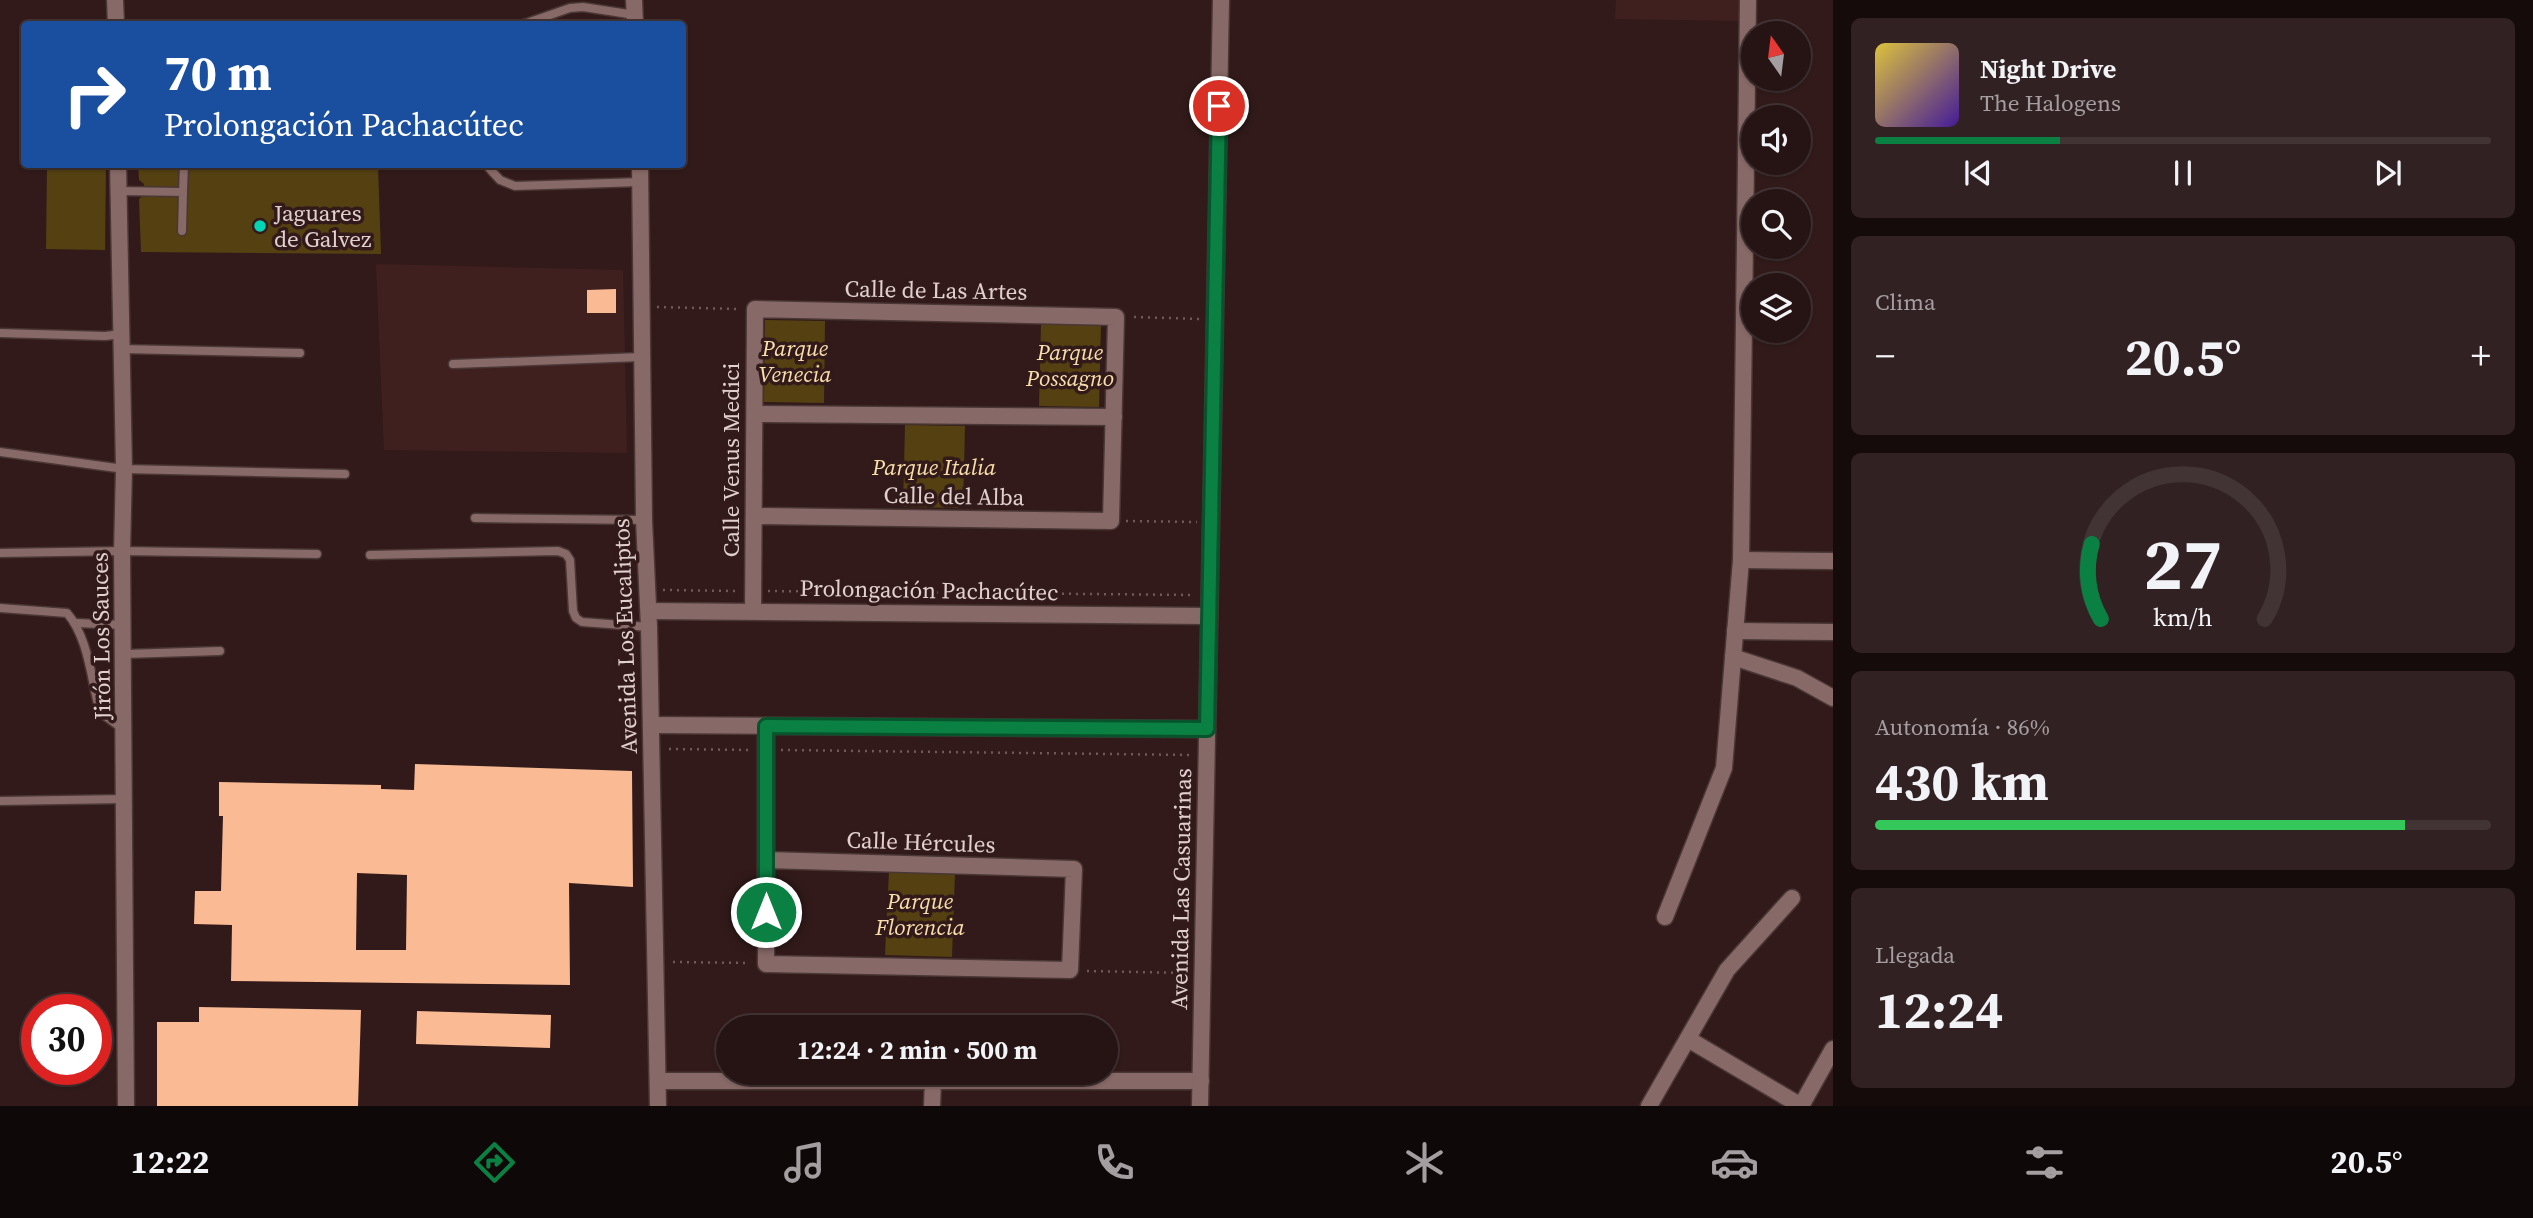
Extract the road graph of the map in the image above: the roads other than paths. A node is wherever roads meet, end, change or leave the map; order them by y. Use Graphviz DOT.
graph roads {
  1 [pos="115,0"];
  2 [pos="1221,0"];
  3 [pos="1748,0"];
  4 [pos="635,13"];
  5 [pos="116,21"];
  6 [pos="532,21"];
  7 [pos="118,168"];
  8 [pos="184,168"];
  9 [pos="490,168"];
  10 [pos="640,168"];
  11 [pos="640,182"];
  12 [pos="119,191"];
  13 [pos="183,192"];
  14 [pos="182,231"];
  15 [pos="755,309"];
  16 [pos="0,333"];
  17 [pos="122,341"];
  18 [pos="300,353"];
  19 [pos="641,357"];
  20 [pos="453,364"];
  21 [pos="755,414"];
  22 [pos="1114,417"];
  23 [pos="0,452"];
  24 [pos="124,469"];
  25 [pos="345,474"];
  26 [pos="754,516"];
  27 [pos="475,518"];
  28 [pos="644,520"];
  29 [pos="122,551"];
  30 [pos="0,553"];
  31 [pos="317,554"];
  32 [pos="370,555"];
  33 [pos="1741,560"];
  34 [pos="1833,561"];
  35 [pos="0,608"];
  36 [pos="753,611"];
  37 [pos="1209,616"];
  38 [pos="649,619"];
  39 [pos="76,623"];
  40 [pos="124,625"];
  41 [pos="1735,631"];
  42 [pos="1833,632"];
  43 [pos="220,650"];
  44 [pos="125,654"];
  45 [pos="1733,657"];
  46 [pos="1833,698"];
  47 [pos="651,725"];
  48 [pos="766,726"];
  49 [pos="1207,729"];
  50 [pos="125,730"];
  51 [pos="125,799"];
  52 [pos="0,801"];
  53 [pos="766,860"];
  54 [pos="1792,898"];
  55 [pos="1665,917"];
  56 [pos="1688,1038"];
  57 [pos="1833,1049"];
  58 [pos="1828,1071"];
  59 [pos="658,1081"];
  60 [pos="716,1081"];
  61 [pos="1118,1081"];
  62 [pos="1201,1081"];
  63 [pos="933,1085"];
  64 [pos="126,1106"];
  65 [pos="658,1106"];
  66 [pos="932,1106"];
  67 [pos="1200,1106"];
  68 [pos="1649,1106"];
  69 [pos="1801,1106"];
  1 -- 5 [label="street"];
  2 -- 37 [label="street, Avenida Las Casuarinas"];
  3 -- 33 [label="street"];
  4 -- 6 [label="lane"];
  7 -- 12 [label="street, Jirón Los Sauces"];
  8 -- 13 [label="lane"];
  9 -- 11 [label="lane"];
  10 -- 11 [label="street, Avenida Los Eucaliptos"];
  11 -- 19 [label="street, Avenida Los Eucaliptos"];
  12 -- 13 [label="lane"];
  12 -- 17 [label="street, Jirón Los Sauces"];
  13 -- 14 [label="lane"];
  15 -- 21 [label="street, Calle Venus Medici"];
  15 -- 22 [label="street, Calle de Las Artes"];
  16 -- 17 [label="lane"];
  17 -- 18 [label="lane"];
  17 -- 24 [label="street, Jirón Los Sauces"];
  19 -- 20 [label="lane"];
  19 -- 28 [label="street, Avenida Los Eucaliptos"];
  21 -- 22 [label="street"];
  21 -- 26 [label="street, Calle Venus Medici"];
  22 -- 26 [label="street, Calle del Alba"];
  23 -- 24 [label="lane"];
  24 -- 25 [label="lane"];
  24 -- 29 [label="street, Jirón Los Sauces"];
  26 -- 36 [label="street, Calle Venus Medici"];
  27 -- 28 [label="lane"];
  28 -- 38 [label="street, Avenida Los Eucaliptos"];
  29 -- 30 [label="lane"];
  29 -- 31 [label="lane"];
  29 -- 40 [label="street, Jirón Los Sauces"];
  32 -- 38 [label="lane"];
  33 -- 34 [label="street"];
  33 -- 41 [label="street"];
  35 -- 39 [label="lane"];
  36 -- 37 [label="street, Prolongación Pachacútec"];
  36 -- 38 [label="street, Prolongación Pachacútec"];
  37 -- 49 [label="street, Avenida Las Casuarinas"];
  38 -- 47 [label="street, Avenida Los Eucaliptos"];
  39 -- 40 [label="lane"];
  39 -- 50 [label="lane"];
  40 -- 44 [label="street, Jirón Los Sauces"];
  41 -- 42 [label="street"];
  41 -- 45 [label="street"];
  43 -- 44 [label="lane"];
  44 -- 50 [label="street, Jirón Los Sauces"];
  45 -- 46 [label="street"];
  45 -- 55 [label="street"];
  47 -- 48 [label="street"];
  47 -- 59 [label="street, Avenida Los Eucaliptos"];
  48 -- 49 [label="street"];
  48 -- 53 [label="street"];
  49 -- 62 [label="street, Avenida Las Casuarinas"];
  50 -- 51 [label="street, Jirón Los Sauces"];
  51 -- 52 [label="lane"];
  51 -- 64 [label="street, Jirón Los Sauces"];
  53 -- 53 [label="street, Calle Hércules"];
  54 -- 56 [label="street"];
  56 -- 68 [label="street"];
  56 -- 69 [label="street"];
  57 -- 58 [label="street"];
  58 -- 69 [label="street"];
  59 -- 60 [label="street"];
  59 -- 65 [label="street, Avenida Los Eucaliptos"];
  61 -- 62 [label="street"];
  62 -- 67 [label="street, Avenida Las Casuarinas"];
  63 -- 66 [label="street"];
}
